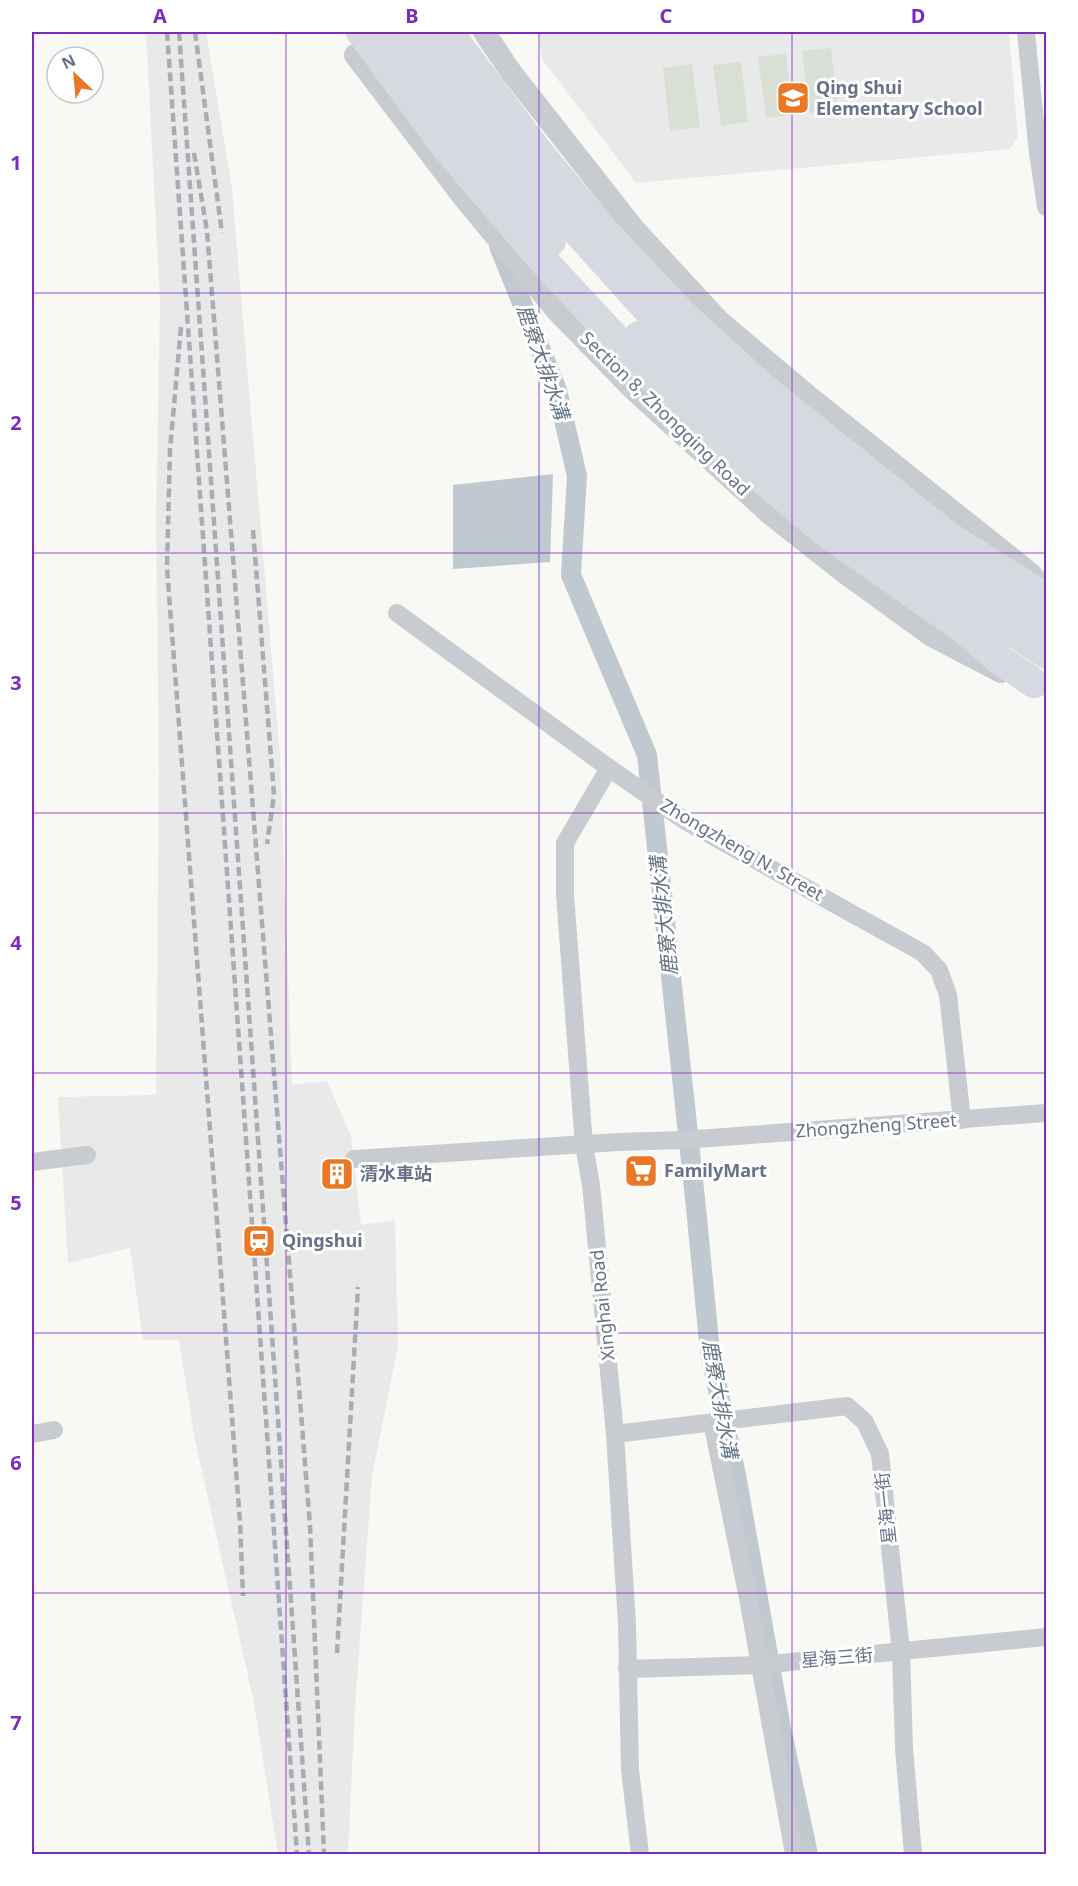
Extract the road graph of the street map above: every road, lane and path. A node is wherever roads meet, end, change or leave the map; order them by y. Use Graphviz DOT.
graph roads {
  1 [pos="389,32"];
  2 [pos="419,32"];
  3 [pos="448,32"];
  4 [pos="484,32"];
  5 [pos="1026,32"];
  6 [pos="358,43"];
  7 [pos="1047,207"];
  8 [pos="1047,592"];
  9 [pos="1047,598"];
  10 [pos="397,613"];
  11 [pos="1047,626"];
  12 [pos="1047,654"];
  13 [pos="1040,687"];
  14 [pos="609,768"];
  15 [pos="1047,1113"];
  16 [pos="962,1120"];
  17 [pos="584,1145"];
  18 [pos="87,1155"];
  19 [pos="354,1160"];
  20 [pos="32,1162"];
  21 [pos="712,1422"];
  22 [pos="54,1430"];
  23 [pos="32,1434"];
  24 [pos="615,1434"];
  25 [pos="1047,1638"];
  26 [pos="901,1652"];
  27 [pos="760,1665"];
  28 [pos="627,1669"];
  29 [pos="640,1854"];
  30 [pos="794,1854"];
  31 [pos="913,1854"];
  1 -- 6 [label="street"];
  1 -- 12 [label="main road"];
  2 -- 11 [label="main road"];
  3 -- 9 [label="main road"];
  4 -- 8 [label="street"];
  5 -- 7 [label="street"];
  6 -- 13 [label="main road"];
  10 -- 14 [label="street, Zhongzheng N. Street"];
  14 -- 16 [label="street, Zhongzheng N. Street"];
  14 -- 17 [label="street, Xinghai Road"];
  15 -- 16 [label="street, Zhongzheng Street"];
  16 -- 17 [label="street, Zhongzheng Street"];
  17 -- 19 [label="street"];
  17 -- 24 [label="street, Xinghai Road"];
  18 -- 20 [label="street"];
  21 -- 24 [label="street, 星海一街"];
  21 -- 26 [label="street, 星海一街"];
  21 -- 27 [label="street"];
  22 -- 23 [label="street"];
  24 -- 28 [label="street, Xinghai Road"];
  25 -- 26 [label="street, 星海三街"];
  26 -- 27 [label="street, 星海三街"];
  26 -- 31 [label="street, 星海一街"];
  27 -- 28 [label="street, 星海三街"];
  27 -- 30 [label="street"];
  28 -- 29 [label="street, Xinghai Road"];
}
